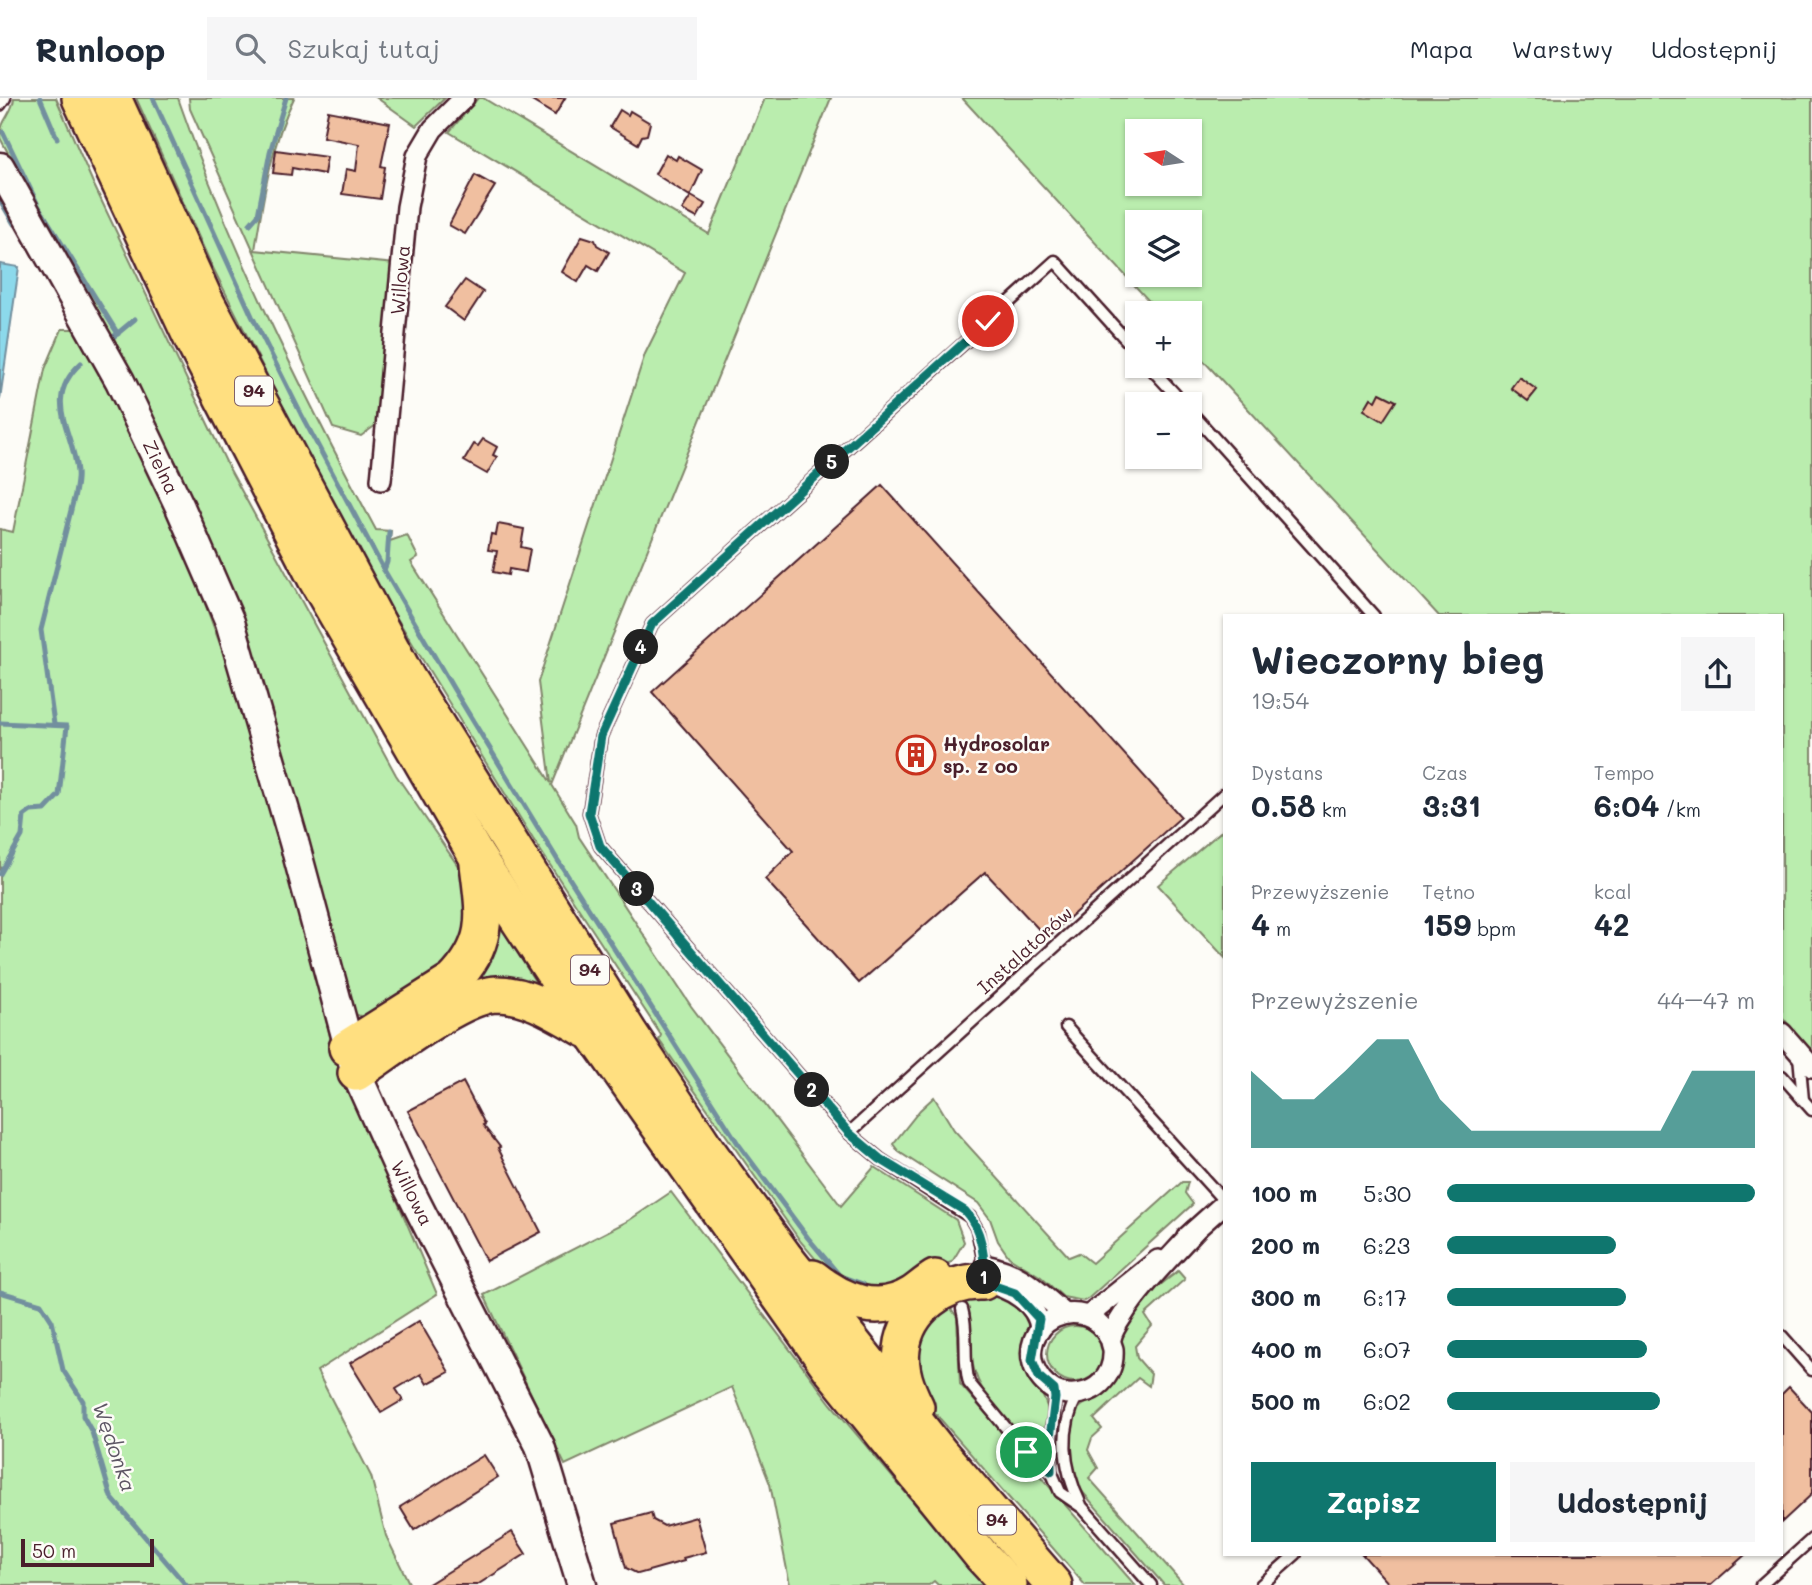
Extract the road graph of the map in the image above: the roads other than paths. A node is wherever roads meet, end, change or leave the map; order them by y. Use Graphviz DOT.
graph roads {
  1 [pos="5,98"];
  2 [pos="80,98"];
  3 [pos="113,98"];
  4 [pos="464,98"];
  5 [pos="0,105"];
  6 [pos="0,167"];
  7 [pos="1125,339"];
  8 [pos="1160,378"];
  9 [pos="1173,392"];
  10 [pos="1202,424"];
  11 [pos="382,480"];
  12 [pos="1372,614"];
  13 [pos="279,787"];
  14 [pos="1223,795"];
  15 [pos="477,857"];
  16 [pos="1066,1027"];
  17 [pos="593,1033"];
  18 [pos="1783,1034"];
  19 [pos="1799,1052"];
  20 [pos="351,1060"];
  21 [pos="1812,1067"];
  22 [pos="1783,1077"];
  23 [pos="1803,1100"];
  24 [pos="1812,1110"];
  25 [pos="849,1133"];
  26 [pos="1223,1201"];
  27 [pos="1223,1205"];
  28 [pos="1195,1230"];
  29 [pos="784,1255"];
  30 [pos="984,1273"];
  31 [pos="962,1309"];
  32 [pos="1065,1314"];
  33 [pos="1088,1316"];
  34 [pos="1040,1330"];
  35 [pos="1783,1337"];
  36 [pos="1111,1339"];
  37 [pos="1812,1370"];
  38 [pos="1054,1390"];
  39 [pos="1078,1394"];
  40 [pos="941,1454"];
  41 [pos="1051,1471"];
  42 [pos="1083,1508"];
  43 [pos="1812,1539"];
  44 [pos="1294,1556"];
  45 [pos="582,1585"];
  46 [pos="1010,1585"];
  47 [pos="1054,1585"];
  48 [pos="1151,1585"];
  49 [pos="1261,1585"];
  50 [pos="1761,1585"];
  1 -- 5 [label="lane"];
  2 -- 15 [label="highway, 94"];
  3 -- 29 [label="highway, 94"];
  4 -- 11 [label="street, Willowa"];
  6 -- 13 [label="street, Zielna"];
  7 -- 25 [label="lane"];
  8 -- 9 [label="lane"];
  10 -- 12 [label="lane"];
  13 -- 20 [label="street, Willowa"];
  14 -- 25 [label="lane, Instalatorów"];
  15 -- 17 [label="highway, 94"];
  15 -- 20 [label="highway"];
  16 -- 26 [label="lane"];
  17 -- 20 [label="highway"];
  17 -- 46 [label="highway, 94"];
  18 -- 19 [label="street"];
  19 -- 21 [label="street"];
  19 -- 23 [label="lane"];
  20 -- 45 [label="street, Willowa"];
  22 -- 23 [label="lane"];
  23 -- 24 [label="lane"];
  25 -- 30 [label="lane"];
  27 -- 28 [label="street"];
  28 -- 33 [label="street"];
  28 -- 36 [label="street"];
  29 -- 30 [label="highway"];
  29 -- 40 [label="highway, 94"];
  30 -- 32 [label="street"];
  30 -- 34 [label="street"];
  30 -- 40 [label="highway"];
  31 -- 41 [label="lane"];
  32 -- 33 [label="street"];
  32 -- 34 [label="street"];
  33 -- 36 [label="street"];
  34 -- 38 [label="street"];
  35 -- 37 [label="lane"];
  36 -- 39 [label="street"];
  38 -- 39 [label="street"];
  38 -- 41 [label="lane"];
  39 -- 42 [label="lane"];
  40 -- 47 [label="highway, 94"];
  41 -- 42 [label="lane"];
  42 -- 48 [label="lane"];
  43 -- 50 [label="lane"];
  44 -- 49 [label="lane"];
}
